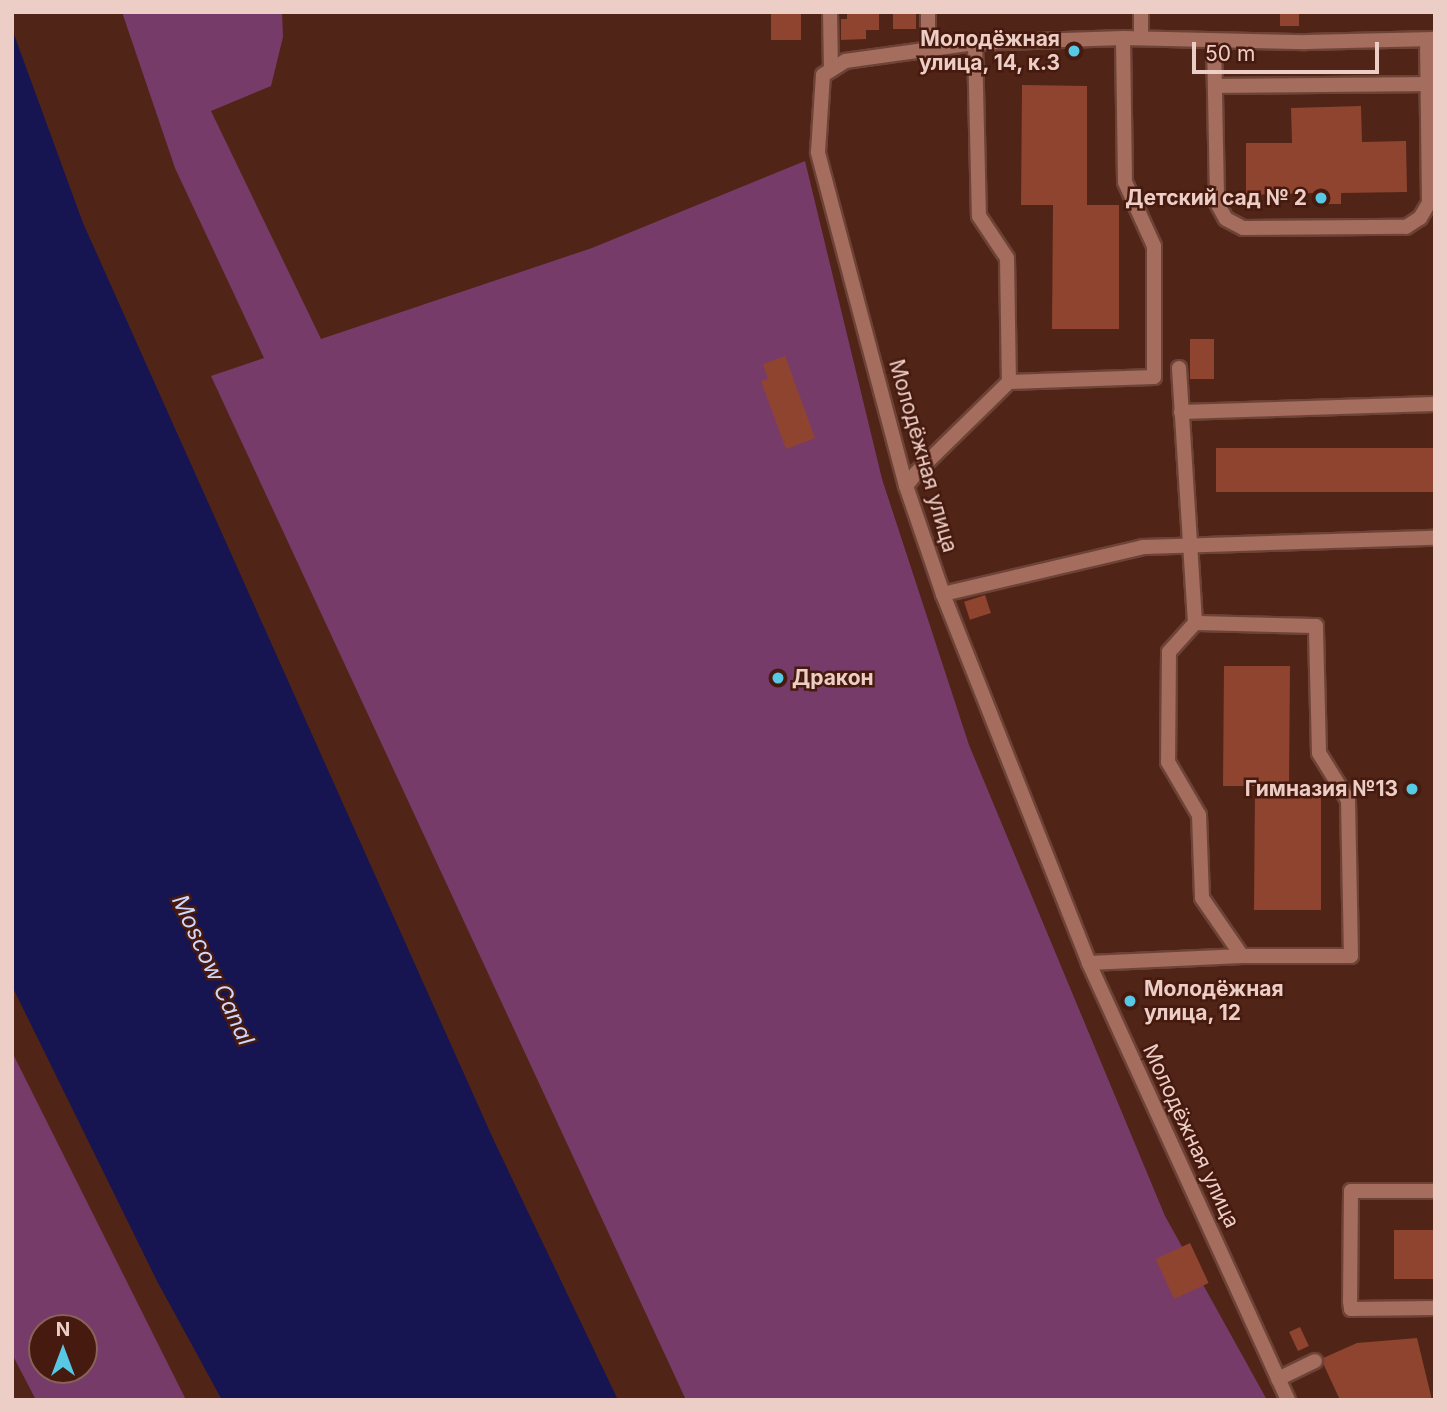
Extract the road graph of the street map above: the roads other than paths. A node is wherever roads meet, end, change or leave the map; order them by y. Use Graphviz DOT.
graph roads {
  1 [pos="830,12"];
  2 [pos="928,12"];
  3 [pos="1141,12"];
  4 [pos="1123,37"];
  5 [pos="1141,38"];
  6 [pos="1431,39"];
  7 [pos="1214,41"];
  8 [pos="975,43"];
  9 [pos="928,49"];
  10 [pos="831,70"];
  11 [pos="1428,84"];
  12 [pos="1216,86"];
  13 [pos="1179,368"];
  14 [pos="1009,382"];
  15 [pos="1435,404"];
  16 [pos="1181,412"];
  17 [pos="906,486"];
  18 [pos="1435,538"];
  19 [pos="1192,544"];
  20 [pos="943,594"];
  21 [pos="1195,623"];
  22 [pos="1242,956"];
  23 [pos="1089,963"];
  24 [pos="1435,1191"];
  25 [pos="1435,1308"];
  26 [pos="1315,1361"];
  27 [pos="1278,1379"];
  28 [pos="1287,1400"];
  1 -- 10 [label="street"];
  2 -- 9 [label="street"];
  3 -- 5 [label="street"];
  4 -- 5 [label="street"];
  4 -- 8 [label="street"];
  4 -- 14 [label="street"];
  5 -- 7 [label="street"];
  6 -- 7 [label="street"];
  6 -- 11 [label="street"];
  7 -- 12 [label="street"];
  8 -- 9 [label="street"];
  8 -- 14 [label="street"];
  9 -- 10 [label="street"];
  10 -- 17 [label="street, Молодёжная улица"];
  11 -- 12 [label="street"];
  11 -- 12 [label="street"];
  13 -- 16 [label="street"];
  14 -- 17 [label="street"];
  15 -- 16 [label="street"];
  16 -- 19 [label="street"];
  17 -- 20 [label="street, Молодёжная улица"];
  18 -- 19 [label="street"];
  19 -- 20 [label="street"];
  19 -- 21 [label="street"];
  20 -- 23 [label="street, Молодёжная улица"];
  21 -- 22 [label="street"];
  21 -- 22 [label="street"];
  22 -- 23 [label="street"];
  23 -- 27 [label="street, Молодёжная улица"];
  24 -- 25 [label="street"];
  26 -- 27 [label="street"];
  27 -- 28 [label="street, Молодёжная улица"];
}
